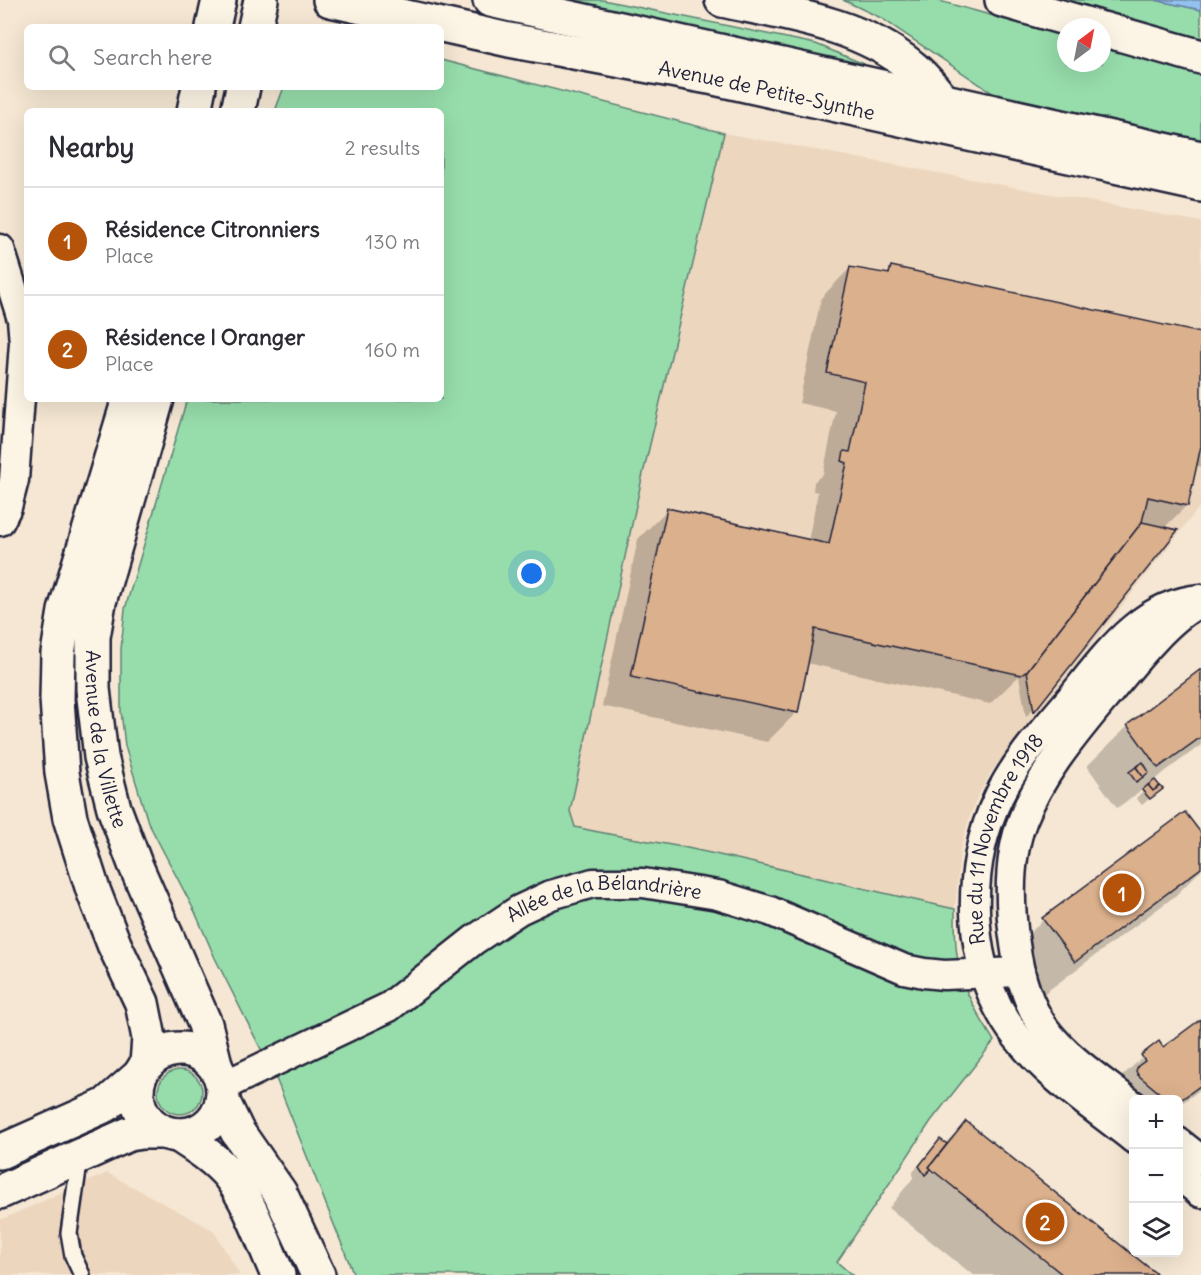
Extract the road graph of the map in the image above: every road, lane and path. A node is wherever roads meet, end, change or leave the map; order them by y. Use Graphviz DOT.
graph roads {
  1 [pos="219,0"];
  2 [pos="261,0"];
  3 [pos="330,0"];
  4 [pos="490,0"];
  5 [pos="722,0"];
  6 [pos="1002,0"];
  7 [pos="1065,18"];
  8 [pos="214,24"];
  9 [pos="256,24"];
  10 [pos="432,24"];
  11 [pos="444,27"];
  12 [pos="1111,32"];
  13 [pos="1201,57"];
  14 [pos="199,90"];
  15 [pos="242,90"];
  16 [pos="944,101"];
  17 [pos="195,108"];
  18 [pos="239,108"];
  19 [pos="973,135"];
  20 [pos="1201,158"];
  21 [pos="1201,185"];
  22 [pos="0,249"];
  23 [pos="128,402"];
  24 [pos="156,402"];
  25 [pos="0,520"];
  26 [pos="1201,601"];
  27 [pos="1020,972"];
  28 [pos="983,973"];
  29 [pos="143,1070"];
  30 [pos="220,1085"];
  31 [pos="1129,1102"];
  32 [pos="170,1133"];
  33 [pos="1129,1134"];
  34 [pos="1183,1145"];
  35 [pos="0,1152"];
  36 [pos="80,1156"];
  37 [pos="1201,1160"];
  38 [pos="1183,1178"];
  39 [pos="0,1192"];
  40 [pos="1201,1193"];
  41 [pos="82,1275"];
  42 [pos="278,1275"];
  43 [pos="318,1275"];
  1 -- 8 [label="main road"];
  2 -- 9 [label="main road"];
  3 -- 10 [label="main road, Avenue de Petite-Synthe"];
  4 -- 16 [label="main road, Avenue de Petite-Synthe"];
  5 -- 16 [label="main road"];
  6 -- 7 [label="main road"];
  11 -- 19 [label="main road, Avenue de Petite-Synthe"];
  12 -- 13 [label="main road"];
  14 -- 17 [label="main road"];
  15 -- 18 [label="main road"];
  16 -- 19 [label="main road"];
  16 -- 20 [label="main road, Avenue de Petite-Synthe"];
  19 -- 21 [label="main road, Avenue de Petite-Synthe"];
  22 -- 25 [label="street"];
  23 -- 29 [label="main road, Avenue de la Villette"];
  24 -- 30 [label="main road, Avenue de la Villette"];
  26 -- 27 [label="street, Rue du 11 Novembre 1918"];
  26 -- 28 [label="street, Rue du 11 Novembre 1918"];
  27 -- 28 [label="street, Allée de la Bélandrière"];
  27 -- 31 [label="street, Rue du 11 Novembre 1918"];
  28 -- 30 [label="street, Allée de la Bélandrière"];
  28 -- 33 [label="street, Rue du 11 Novembre 1918"];
  29 -- 30 [label="main road"];
  29 -- 32 [label="main road"];
  29 -- 35 [label="main road"];
  30 -- 32 [label="main road"];
  30 -- 43 [label="main road, Avenue de la Villette"];
  32 -- 36 [label="main road"];
  32 -- 42 [label="main road"];
  34 -- 37 [label="street"];
  36 -- 39 [label="main road"];
  36 -- 41 [label="lane"];
  38 -- 40 [label="street"];
}
